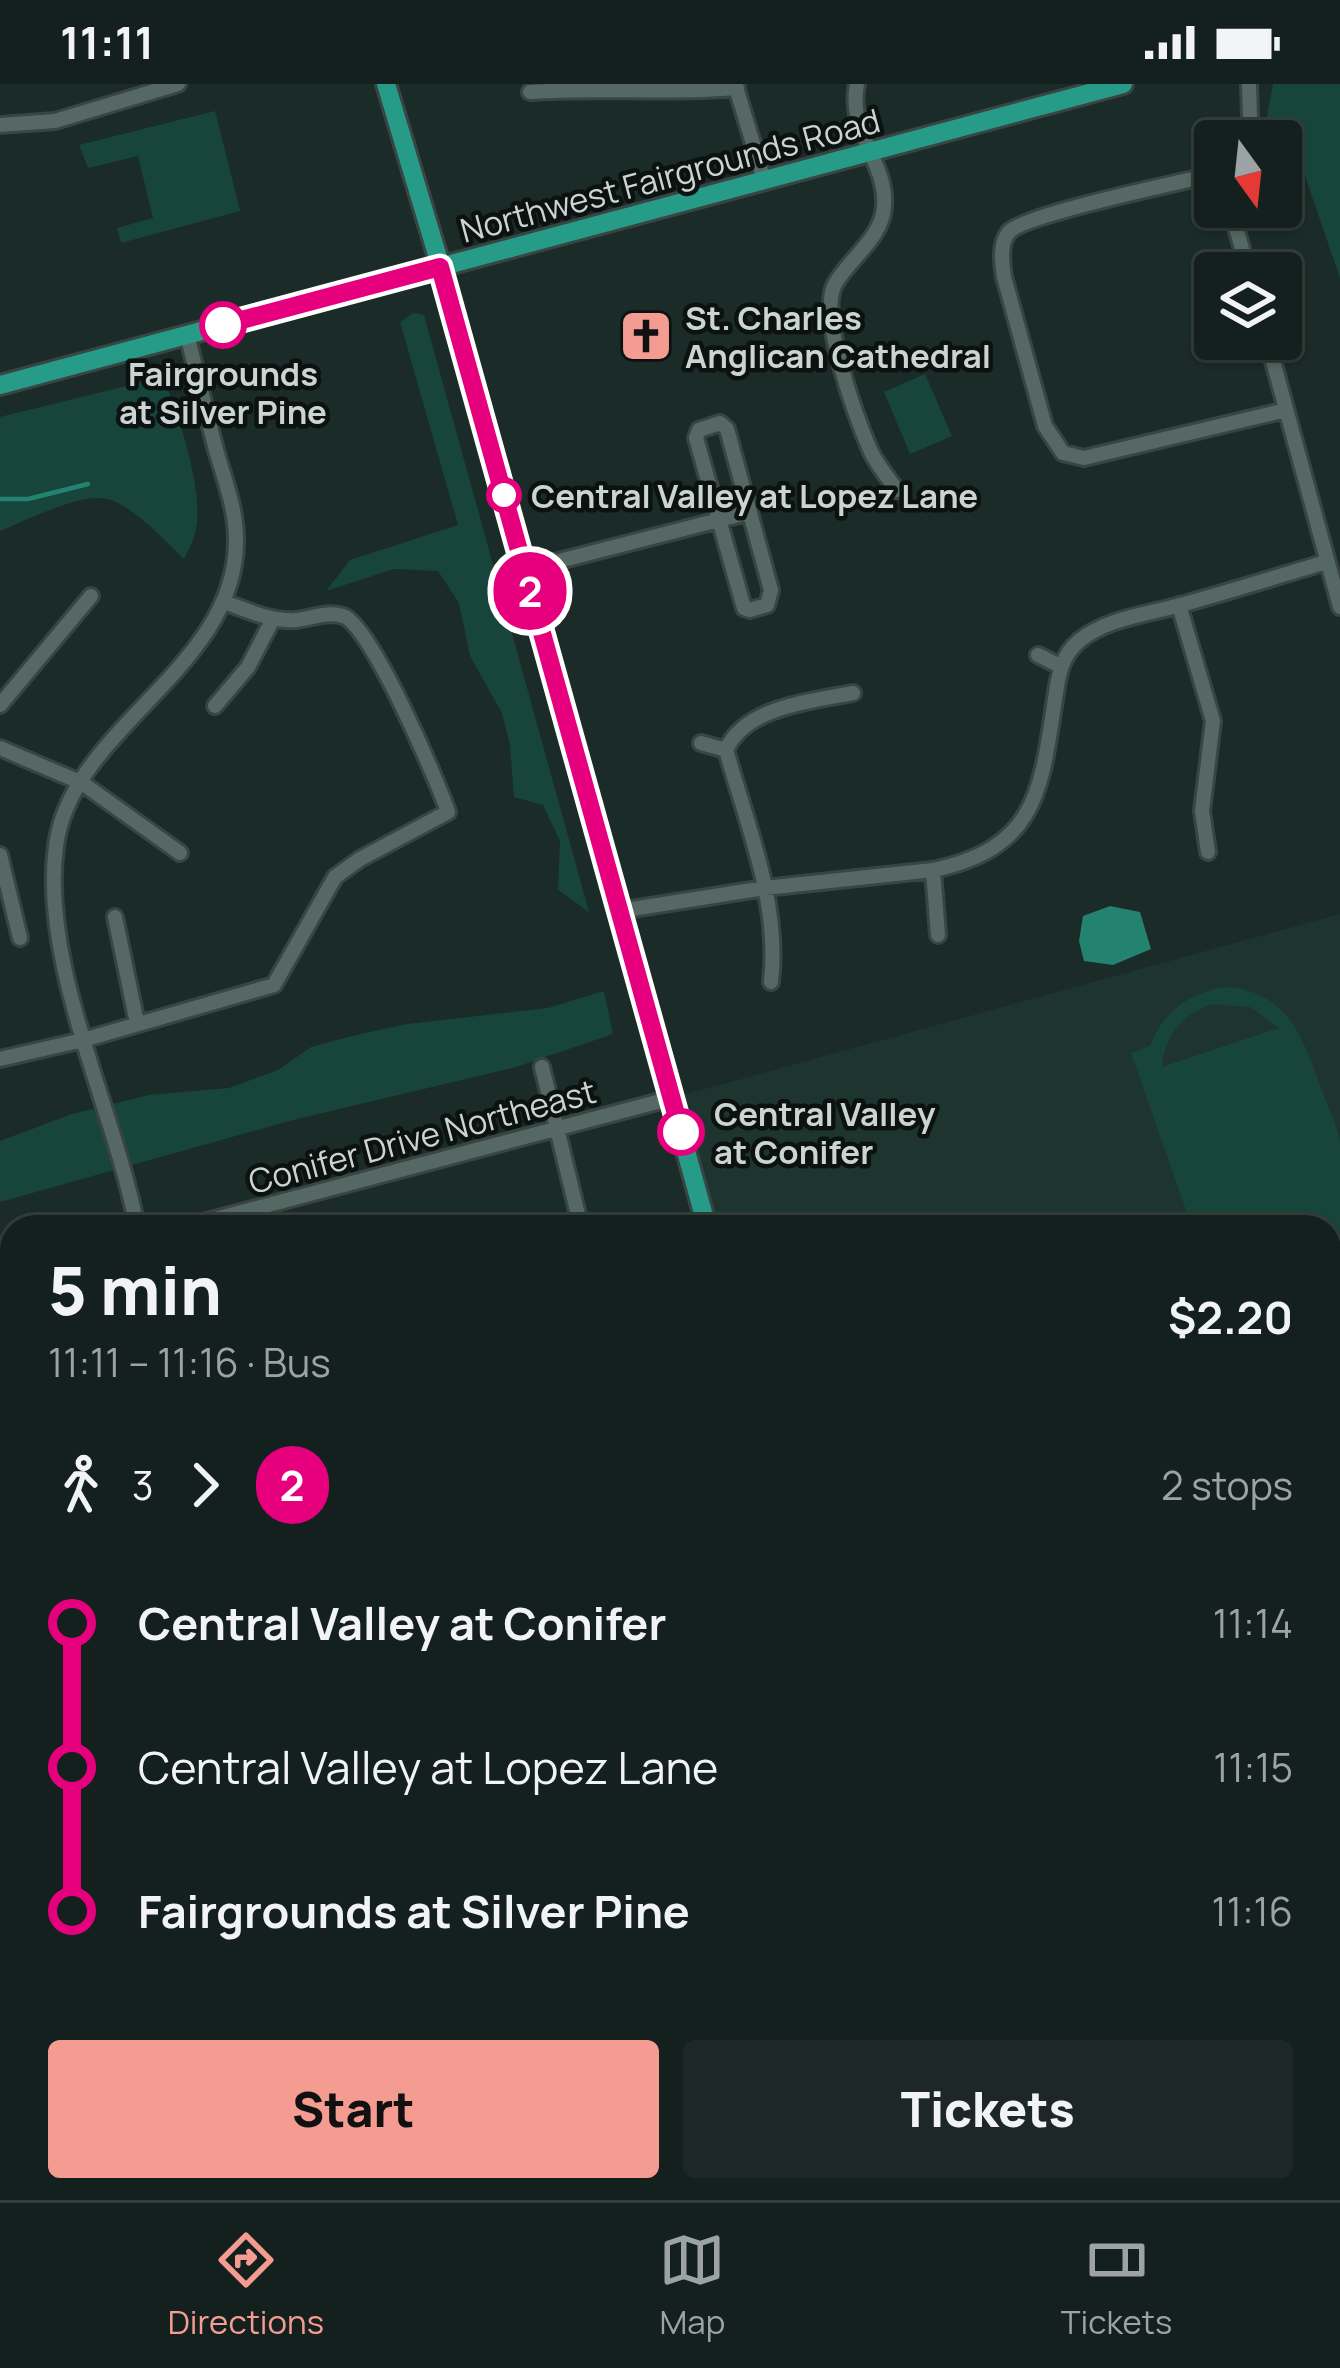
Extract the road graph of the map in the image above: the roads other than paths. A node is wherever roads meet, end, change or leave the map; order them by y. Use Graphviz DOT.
graph roads {
  1 [pos="178,84"];
  2 [pos="386,84"];
  3 [pos="857,84"];
  4 [pos="1123,84"];
  5 [pos="1249,84"];
  6 [pos="736,86"];
  7 [pos="530,92"];
  8 [pos="1247,120"];
  9 [pos="0,125"];
  10 [pos="869,153"];
  11 [pos="1194,179"];
  12 [pos="764,180"];
  13 [pos="440,267"];
  14 [pos="187,335"];
  15 [pos="1273,360"];
  16 [pos="0,385"];
  17 [pos="1286,410"];
  18 [pos="897,490"];
  19 [pos="750,512"];
  20 [pos="718,520"];
  21 [pos="1326,562"];
  22 [pos="524,570"];
  23 [pos="92,596"];
  24 [pos="224,602"];
  25 [pos="1180,605"];
  26 [pos="1340,607"];
  27 [pos="273,619"];
  28 [pos="1038,655"];
  29 [pos="1060,666"];
  30 [pos="853,693"];
  31 [pos="0,705"];
  32 [pos="215,706"];
  33 [pos="701,743"];
  34 [pos="0,748"];
  35 [pos="726,750"];
  36 [pos="82,783"];
  37 [pos="1208,852"];
  38 [pos="180,853"];
  39 [pos="0,855"];
  40 [pos="933,870"];
  41 [pos="765,888"];
  42 [pos="619,911"];
  43 [pos="115,917"];
  44 [pos="938,934"];
  45 [pos="20,938"];
  46 [pos="771,982"];
  47 [pos="137,1023"];
  48 [pos="83,1040"];
  49 [pos="0,1059"];
  50 [pos="542,1066"];
  51 [pos="672,1098"];
  52 [pos="555,1127"];
  53 [pos="133,1215"];
  54 [pos="229,1215"];
  55 [pos="578,1215"];
  56 [pos="704,1215"];
  1 -- 9 [label="street"];
  2 -- 13 [label="main road"];
  3 -- 10 [label="street"];
  4 -- 10 [label="main road, Northwest Fairgrounds Road"];
  5 -- 8 [label="street"];
  6 -- 7 [label="street"];
  6 -- 12 [label="street"];
  10 -- 12 [label="main road, Northwest Fairgrounds Road"];
  10 -- 18 [label="street"];
  11 -- 17 [label="street"];
  12 -- 13 [label="main road, Northwest Fairgrounds Road"];
  13 -- 14 [label="main road, Northwest Fairgrounds Road"];
  13 -- 22 [label="main road"];
  14 -- 16 [label="main road, Northwest Fairgrounds Road"];
  14 -- 24 [label="street"];
  15 -- 17 [label="street"];
  17 -- 21 [label="street"];
  19 -- 20 [label="street"];
  19 -- 20 [label="street"];
  19 -- 20 [label="street"];
  20 -- 22 [label="street"];
  21 -- 25 [label="street"];
  21 -- 26 [label="street"];
  22 -- 42 [label="main road"];
  23 -- 31 [label="street"];
  24 -- 27 [label="street"];
  24 -- 36 [label="street"];
  25 -- 29 [label="street"];
  25 -- 37 [label="street"];
  27 -- 32 [label="street"];
  27 -- 47 [label="street"];
  28 -- 29 [label="street"];
  29 -- 40 [label="street"];
  30 -- 35 [label="street"];
  33 -- 35 [label="street"];
  34 -- 36 [label="street"];
  35 -- 41 [label="street"];
  36 -- 38 [label="street"];
  36 -- 48 [label="street"];
  39 -- 45 [label="street"];
  40 -- 41 [label="street"];
  40 -- 44 [label="street"];
  41 -- 42 [label="street"];
  41 -- 46 [label="street"];
  42 -- 51 [label="main road"];
  43 -- 47 [label="street"];
  47 -- 48 [label="street"];
  48 -- 49 [label="street"];
  48 -- 53 [label="street"];
  50 -- 52 [label="street"];
  51 -- 52 [label="street, Conifer Drive Northeast"];
  51 -- 56 [label="main road"];
  52 -- 54 [label="street, Conifer Drive Northeast"];
  52 -- 55 [label="street"];
}
